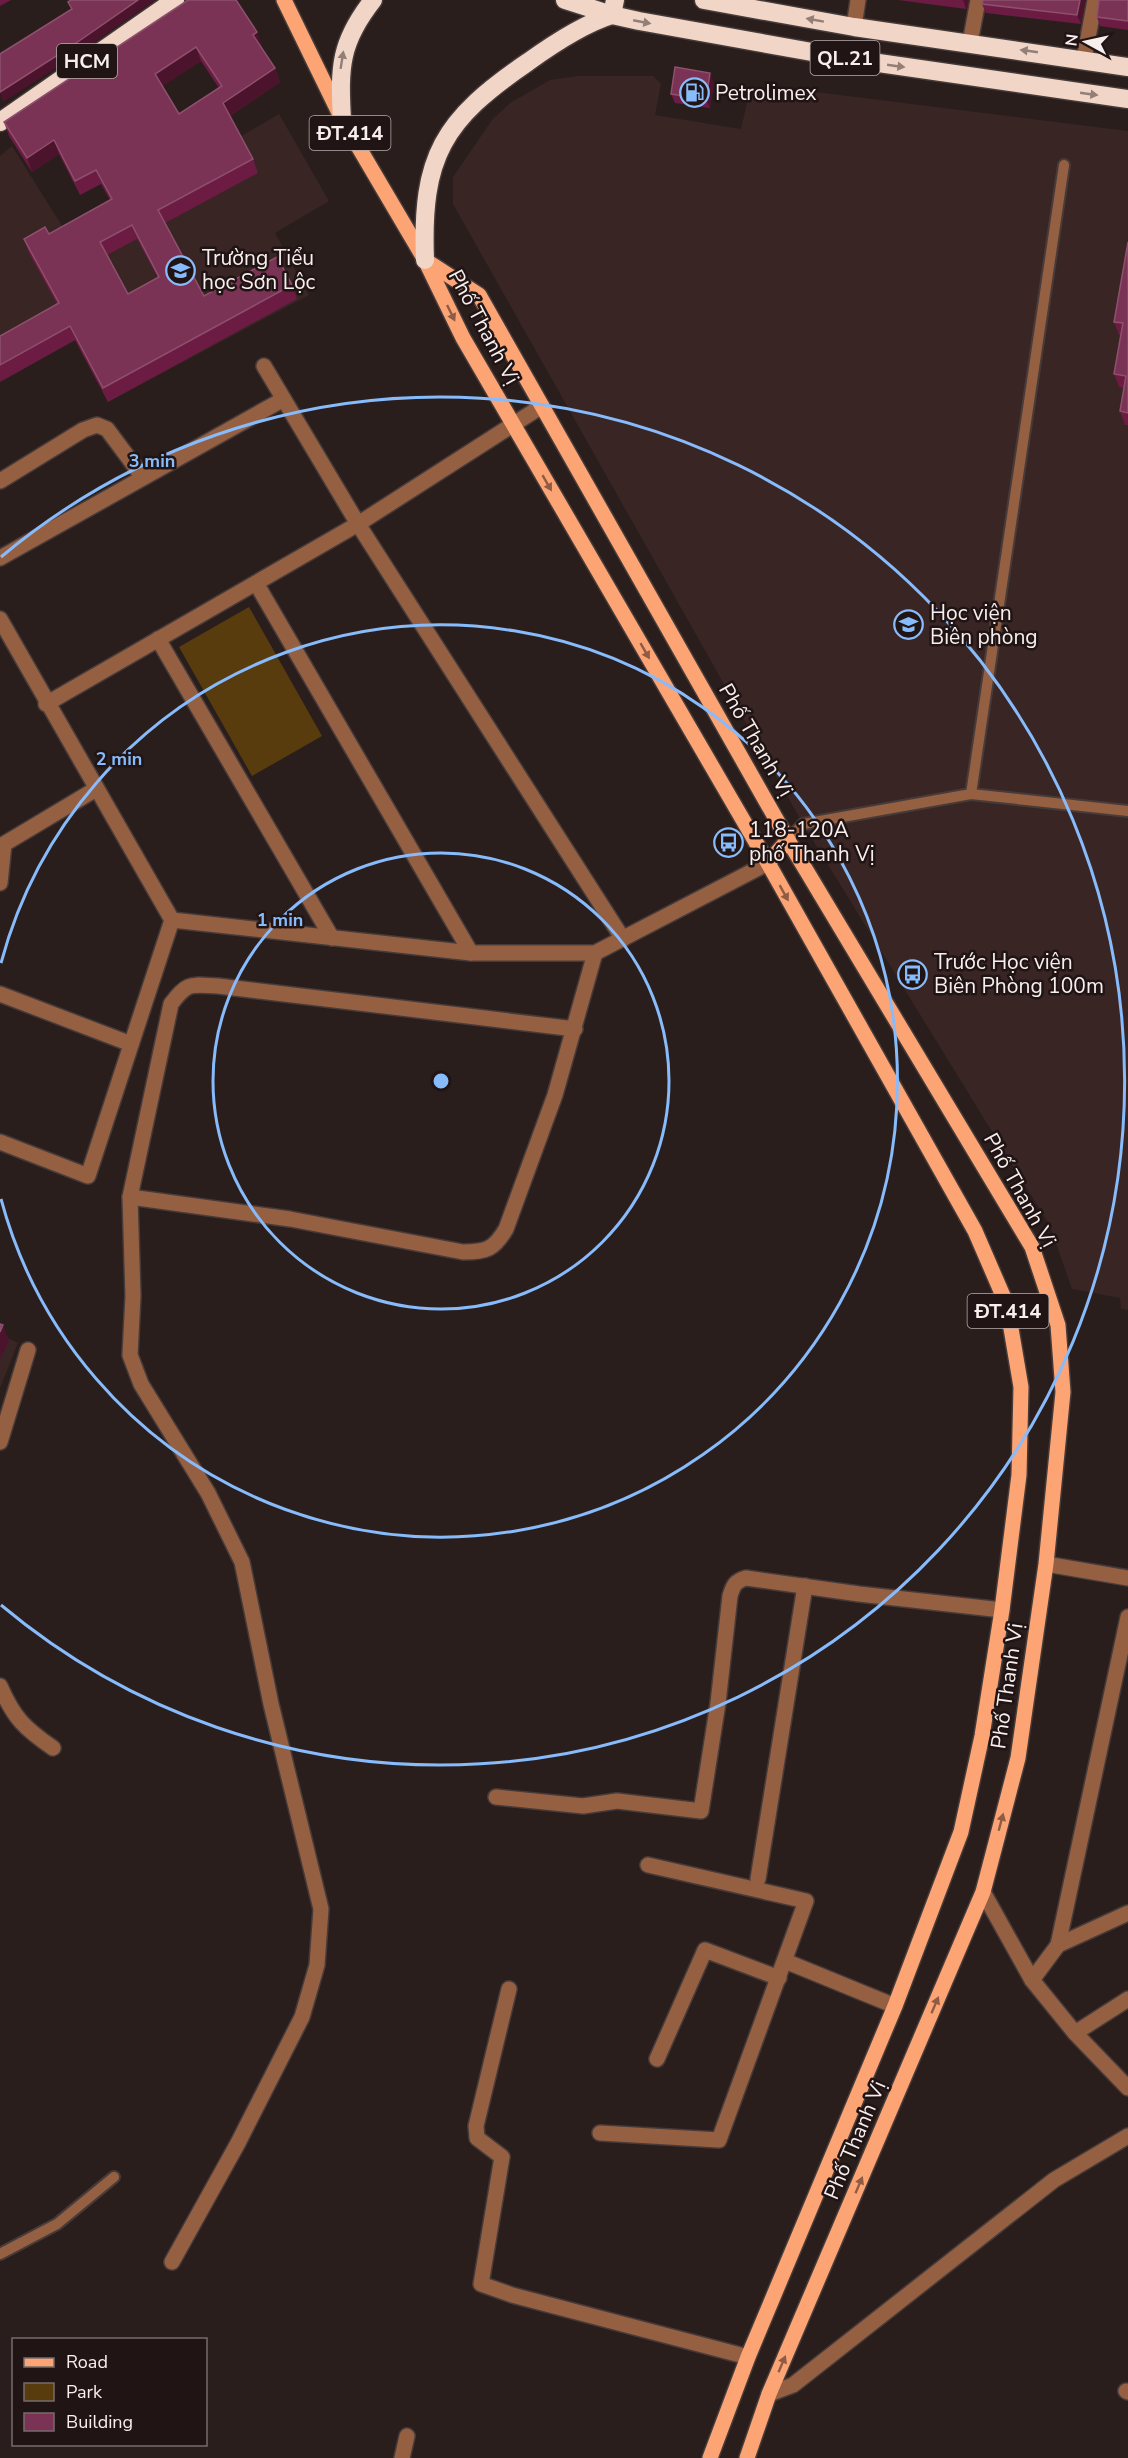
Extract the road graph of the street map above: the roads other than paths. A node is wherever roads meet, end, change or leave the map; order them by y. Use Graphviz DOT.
graph roads {
  1 [pos="175,0"];
  2 [pos="284,0"];
  3 [pos="373,0"];
  4 [pos="565,0"];
  5 [pos="704,0"];
  6 [pos="858,0"];
  7 [pos="978,0"];
  8 [pos="1095,0"];
  9 [pos="614,8"];
  10 [pos="854,27"];
  11 [pos="970,43"];
  12 [pos="1084,60"];
  13 [pos="1128,67"];
  14 [pos="1128,99"];
  15 [pos="342,118"];
  16 [pos="0,122"];
  17 [pos="1064,165"];
  18 [pos="425,260"];
  19 [pos="264,366"];
  20 [pos="282,400"];
  21 [pos="542,406"];
  22 [pos="514,424"];
  23 [pos="142,476"];
  24 [pos="0,481"];
  25 [pos="358,524"];
  26 [pos="0,558"];
  27 [pos="256,583"];
  28 [pos="0,619"];
  29 [pos="158,639"];
  30 [pos="46,704"];
  31 [pos="96,789"];
  32 [pos="971,794"];
  33 [pos="1128,811"];
  34 [pos="788,840"];
  35 [pos="768,863"];
  36 [pos="0,883"];
  37 [pos="172,920"];
  38 [pos="332,938"];
  39 [pos="623,939"];
  40 [pos="471,953"];
  41 [pos="595,953"];
  42 [pos="0,994"];
  43 [pos="575,1029"];
  44 [pos="131,1044"];
  45 [pos="0,1142"];
  46 [pos="130,1197"];
  47 [pos="28,1350"];
  48 [pos="0,1442"];
  49 [pos="1046,1564"];
  50 [pos="1128,1578"];
  51 [pos="805,1586"];
  52 [pos="1002,1610"];
  53 [pos="1128,1617"];
  54 [pos="0,1686"];
  55 [pos="53,1748"];
  56 [pos="496,1797"];
  57 [pos="648,1865"];
  58 [pos="758,1879"];
  59 [pos="983,1892"];
  60 [pos="1128,1913"];
  61 [pos="1058,1945"];
  62 [pos="785,1961"];
  63 [pos="779,1978"];
  64 [pos="1032,1980"];
  65 [pos="508,1989"];
  66 [pos="1128,1999"];
  67 [pos="895,2006"];
  68 [pos="1075,2033"];
  69 [pos="657,2059"];
  70 [pos="1128,2088"];
  71 [pos="600,2133"];
  72 [pos="1128,2136"];
  73 [pos="114,2178"];
  74 [pos="0,2254"];
  75 [pos="172,2262"];
  76 [pos="748,2357"];
  77 [pos="769,2394"];
  78 [pos="406,2436"];
  79 [pos="402,2458"];
  80 [pos="710,2458"];
  81 [pos="747,2458"];
  1 -- 16 [label="highway, HCM"];
  2 -- 15 [label="main road, Phố Thanh Vị / ĐT.414"];
  15 -- 3 [label="highway, one-way"];
  4 -- 9 [label="highway, QL.21"];
  10 -- 5 [label="highway, QL.21, one-way"];
  6 -- 10 [label="street"];
  7 -- 11 [label="street"];
  8 -- 12 [label="street"];
  9 -- 14 [label="highway, QL.21, one-way"];
  9 -- 18 [label="highway"];
  10 -- 11 [label="highway, QL.21"];
  12 -- 11 [label="highway, QL.21, one-way"];
  12 -- 13 [label="highway, QL.21"];
  15 -- 18 [label="main road, Phố Thanh Vị / ĐT.414"];
  17 -- 32 [label="lane"];
  18 -- 21 [label="main road, Phố Thanh Vị"];
  18 -- 22 [label="main road, Phố Thanh Vị / ĐT.414, one-way"];
  19 -- 20 [label="street"];
  20 -- 23 [label="street"];
  20 -- 25 [label="street"];
  21 -- 22 [label="street"];
  21 -- 34 [label="main road, Phố Thanh Vị"];
  22 -- 25 [label="street"];
  22 -- 35 [label="main road, Phố Thanh Vị / ĐT.414, one-way"];
  23 -- 24 [label="street"];
  23 -- 26 [label="street"];
  25 -- 27 [label="street"];
  25 -- 39 [label="street"];
  27 -- 29 [label="street"];
  27 -- 40 [label="street"];
  28 -- 30 [label="street"];
  29 -- 30 [label="street"];
  29 -- 38 [label="street"];
  30 -- 31 [label="street"];
  31 -- 36 [label="street"];
  31 -- 37 [label="street"];
  32 -- 33 [label="lane"];
  32 -- 34 [label="lane"];
  34 -- 35 [label="main road"];
  34 -- 49 [label="main road, Phố Thanh Vị"];
  35 -- 39 [label="street"];
  35 -- 52 [label="main road, Phố Thanh Vị / ĐT.414, one-way"];
  37 -- 38 [label="street"];
  37 -- 44 [label="street"];
  38 -- 40 [label="street"];
  39 -- 41 [label="street"];
  40 -- 41 [label="street"];
  41 -- 43 [label="street"];
  42 -- 44 [label="street"];
  43 -- 46 [label="street"];
  43 -- 46 [label="street"];
  44 -- 45 [label="street"];
  46 -- 75 [label="street"];
  47 -- 48 [label="street"];
  49 -- 50 [label="street"];
  59 -- 49 [label="main road, Phố Thanh Vị, one-way"];
  51 -- 52 [label="street"];
  51 -- 56 [label="street"];
  51 -- 58 [label="street"];
  52 -- 67 [label="main road, Phố Thanh Vị / ĐT.414"];
  53 -- 61 [label="street"];
  54 -- 55 [label="street"];
  57 -- 62 [label="street"];
  59 -- 64 [label="street"];
  77 -- 59 [label="main road, Phố Thanh Vị, one-way"];
  60 -- 61 [label="street"];
  61 -- 64 [label="street"];
  62 -- 63 [label="street"];
  62 -- 67 [label="street"];
  63 -- 69 [label="street"];
  63 -- 71 [label="street"];
  64 -- 68 [label="street"];
  65 -- 76 [label="street"];
  66 -- 68 [label="street"];
  67 -- 76 [label="main road, Phố Thanh Vị / ĐT.414"];
  68 -- 70 [label="street"];
  72 -- 77 [label="street"];
  73 -- 74 [label="lane"];
  76 -- 80 [label="main road, Phố Thanh Vị / ĐT.414"];
  77 -- 81 [label="main road, Phố Thanh Vị"];
  78 -- 79 [label="street"];
}
